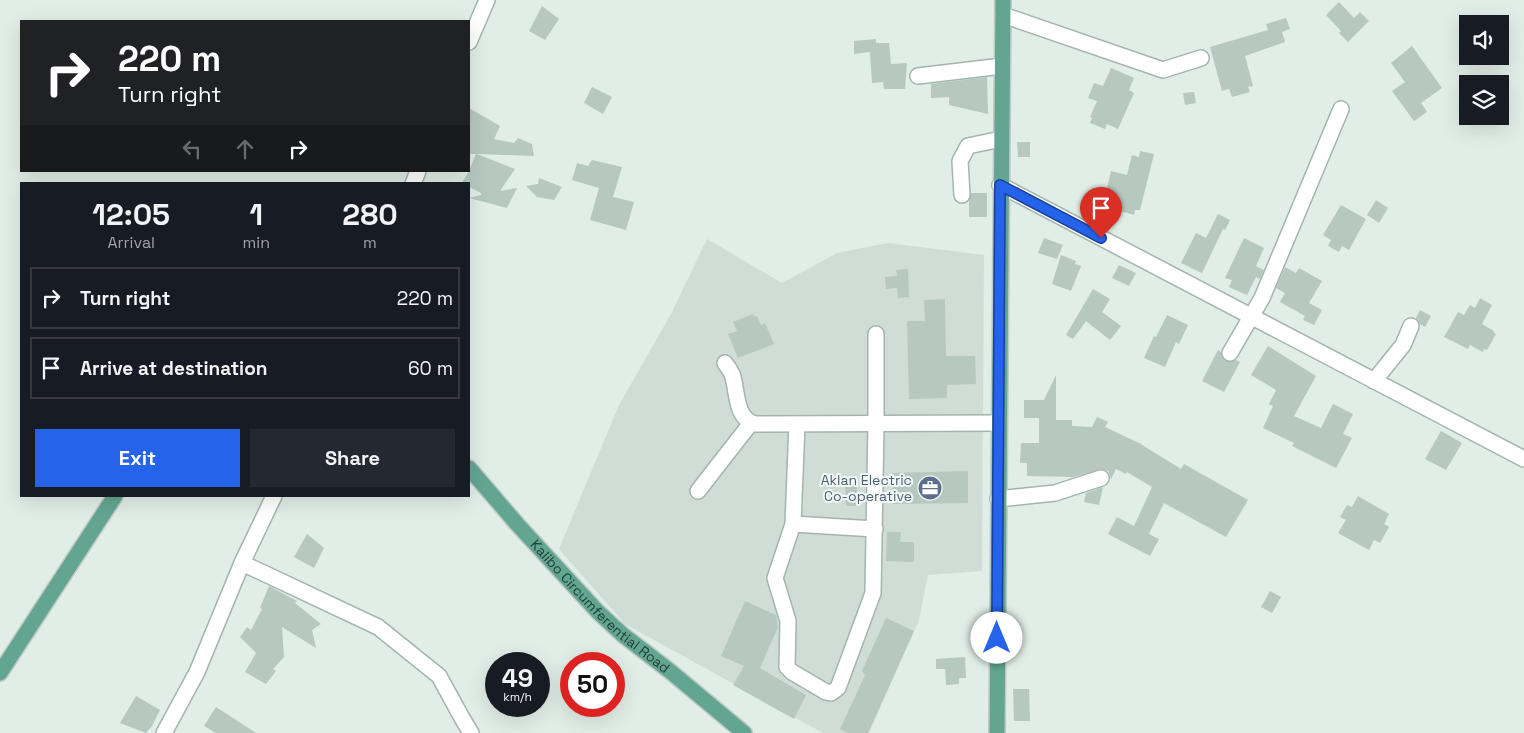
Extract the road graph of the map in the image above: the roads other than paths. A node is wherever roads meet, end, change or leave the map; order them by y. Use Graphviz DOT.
graph roads {
  1 [pos="487,0"];
  2 [pos="1003,8"];
  3 [pos="470,40"];
  4 [pos="1201,58"];
  5 [pos="1002,66"];
  6 [pos="918,76"];
  7 [pos="1341,110"];
  8 [pos="1001,138"];
  9 [pos="1000,185"];
  10 [pos="962,195"];
  11 [pos="1252,317"];
  12 [pos="1411,326"];
  13 [pos="876,334"];
  14 [pos="1230,353"];
  15 [pos="725,363"];
  16 [pos="1374,380"];
  17 [pos="751,423"];
  18 [pos="797,424"];
  19 [pos="876,424"];
  20 [pos="998,424"];
  21 [pos="1524,459"];
  22 [pos="470,469"];
  23 [pos="1101,478"];
  24 [pos="698,491"];
  25 [pos="114,497"];
  26 [pos="274,497"];
  27 [pos="998,499"];
  28 [pos="792,524"];
  29 [pos="875,529"];
  30 [pos="242,563"];
  31 [pos="0,673"];
  32 [pos="164,733"];
  33 [pos="471,733"];
  34 [pos="744,733"];
  35 [pos="997,733"];
  1 -- 3 [label="street"];
  2 -- 4 [label="street"];
  2 -- 5 [label="main road"];
  5 -- 6 [label="street"];
  5 -- 8 [label="main road"];
  7 -- 11 [label="street"];
  8 -- 9 [label="main road"];
  8 -- 10 [label="street"];
  9 -- 11 [label="street"];
  9 -- 20 [label="main road"];
  11 -- 14 [label="street"];
  11 -- 16 [label="street"];
  12 -- 16 [label="street"];
  13 -- 19 [label="street"];
  15 -- 17 [label="street"];
  16 -- 21 [label="street"];
  17 -- 18 [label="street"];
  17 -- 24 [label="street"];
  18 -- 19 [label="street"];
  18 -- 28 [label="street"];
  19 -- 20 [label="street"];
  19 -- 29 [label="street"];
  20 -- 27 [label="main road"];
  22 -- 34 [label="main road, Kalibo Circumferential Road"];
  23 -- 27 [label="street"];
  25 -- 31 [label="main road"];
  26 -- 30 [label="street"];
  27 -- 35 [label="main road"];
  28 -- 29 [label="street"];
  28 -- 29 [label="street"];
  30 -- 32 [label="street"];
  30 -- 33 [label="street"];
}
